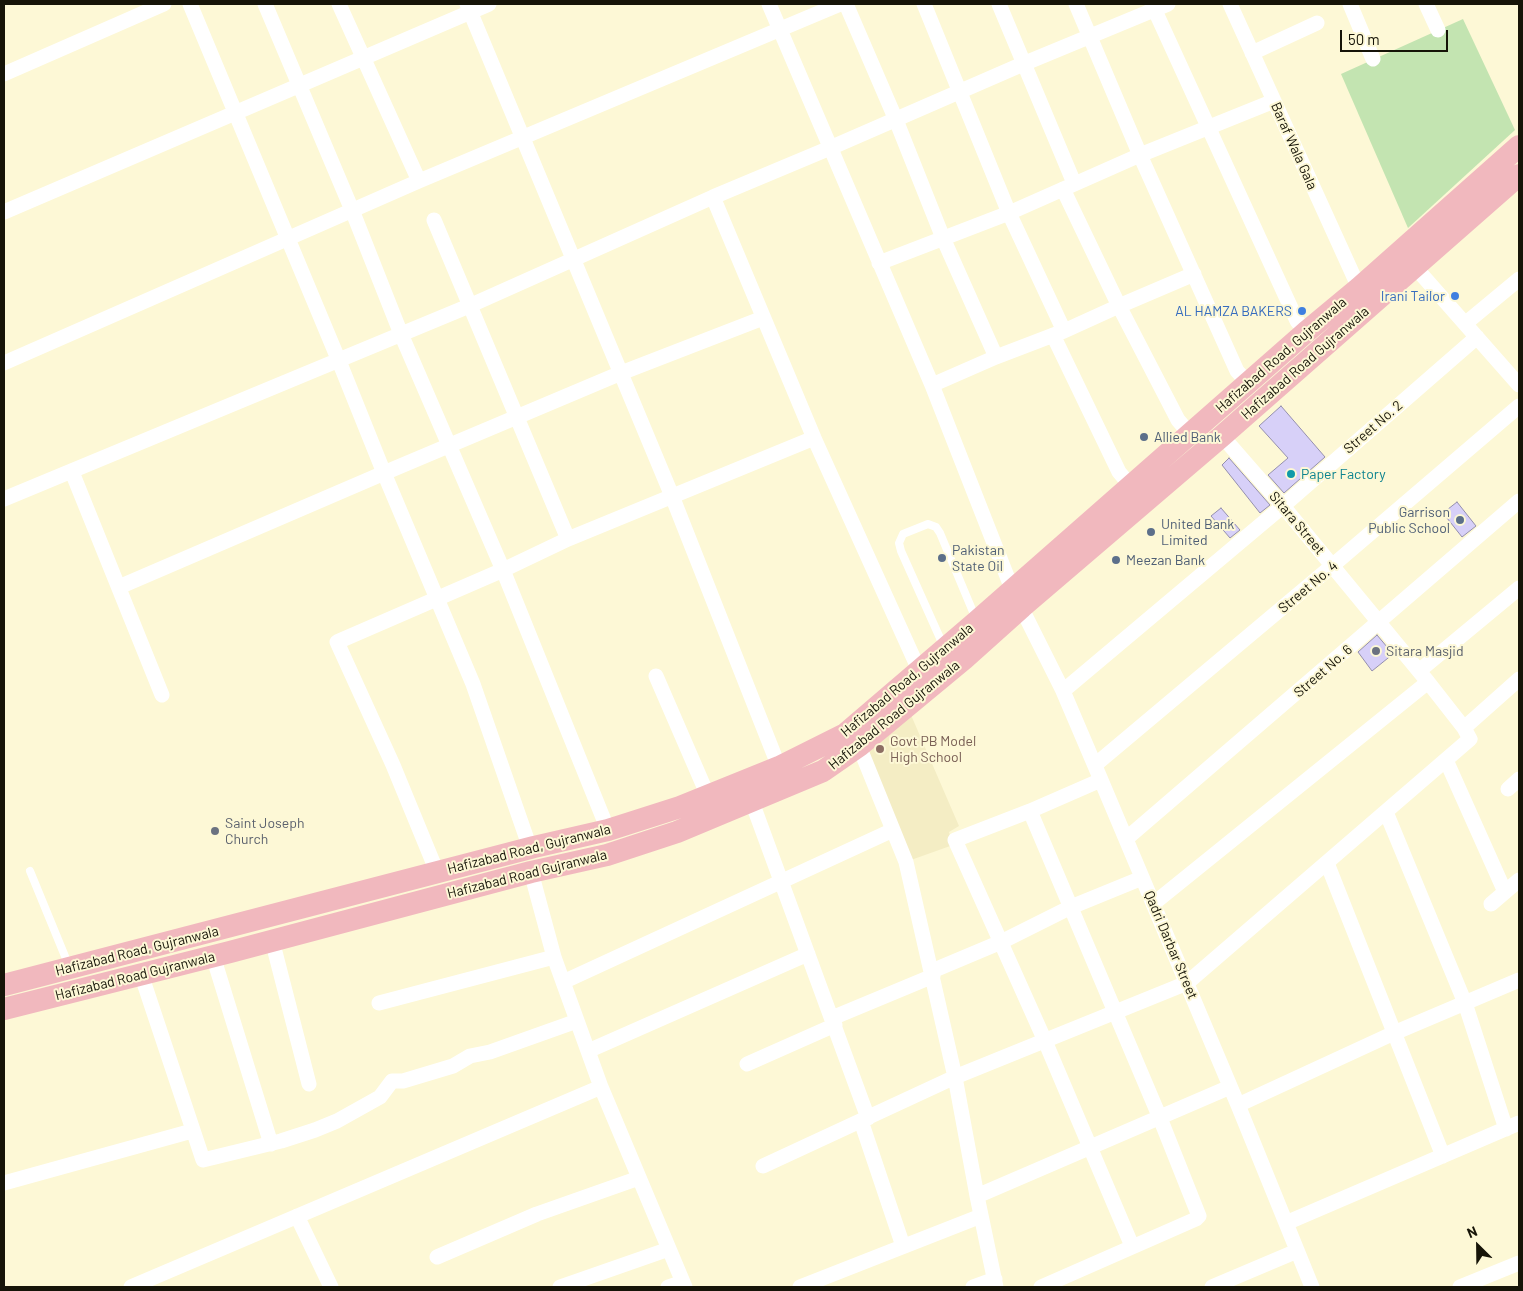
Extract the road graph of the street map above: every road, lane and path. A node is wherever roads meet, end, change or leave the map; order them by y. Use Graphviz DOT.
graph roads {
  1 [pos="164,4"];
  2 [pos="190,4"];
  3 [pos="265,4"];
  4 [pos="339,4"];
  5 [pos="489,4"];
  6 [pos="769,4"];
  7 [pos="840,4"];
  8 [pos="846,4"];
  9 [pos="924,4"];
  10 [pos="999,4"];
  11 [pos="1076,4"];
  12 [pos="1230,4"];
  13 [pos="1350,4"];
  14 [pos="1426,4"];
  15 [pos="1158,6"];
  16 [pos="469,8"];
  17 [pos="1318,23"];
  18 [pos="780,30"];
  19 [pos="1438,30"];
  20 [pos="1090,36"];
  21 [pos="1252,53"];
  22 [pos="363,58"];
  23 [pos="1373,59"];
  24 [pos="1023,64"];
  25 [pos="4,74"];
  26 [pos="299,85"];
  27 [pos="961,91"];
  28 [pos="1274,101"];
  29 [pos="234,112"];
  30 [pos="896,120"];
  31 [pos="1209,128"];
  32 [pos="523,138"];
  33 [pos="1519,146"];
  34 [pos="830,148"];
  35 [pos="1140,155"];
  36 [pos="1519,175"];
  37 [pos="418,181"];
  38 [pos="1068,186"];
  39 [pos="713,197"];
  40 [pos="352,210"];
  41 [pos="4,212"];
  42 [pos="1009,213"];
  43 [pos="434,220"];
  44 [pos="942,238"];
  45 [pos="287,239"];
  46 [pos="573,259"];
  47 [pos="879,263"];
  48 [pos="1415,267"];
  49 [pos="1194,274"];
  50 [pos="1519,279"];
  51 [pos="1359,288"];
  52 [pos="469,306"];
  53 [pos="1119,306"];
  54 [pos="763,318"];
  55 [pos="1466,323"];
  56 [pos="1306,332"];
  57 [pos="1059,333"];
  58 [pos="400,334"];
  59 [pos="1477,337"];
  60 [pos="996,357"];
  61 [pos="339,361"];
  62 [pos="4,363"];
  63 [pos="621,373"];
  64 [pos="1518,381"];
  65 [pos="1248,383"];
  66 [pos="932,385"];
  67 [pos="1519,406"];
  68 [pos="517,417"];
  69 [pos="1190,434"];
  70 [pos="1222,436"];
  71 [pos="814,438"];
  72 [pos="448,446"];
  73 [pos="72,472"];
  74 [pos="384,473"];
  75 [pos="1130,485"];
  76 [pos="672,496"];
  77 [pos="4,499"];
  78 [pos="1519,501"];
  79 [pos="1283,506"];
  80 [pos="568,539"];
  81 [pos="1332,566"];
  82 [pos="503,570"];
  83 [pos="119,587"];
  84 [pos="1519,588"];
  85 [pos="1017,598"];
  86 [pos="437,599"];
  87 [pos="977,621"];
  88 [pos="1379,623"];
  89 [pos="944,648"];
  90 [pos="919,670"];
  91 [pos="656,676"];
  92 [pos="1423,676"];
  93 [pos="1519,679"];
  94 [pos="1063,691"];
  95 [pos="162,695"];
  96 [pos="1464,728"];
  97 [pos="859,746"];
  98 [pos="1446,760"];
  99 [pos="1095,765"];
  100 [pos="779,767"];
  101 [pos="1519,779"];
  102 [pos="1101,780"];
  103 [pos="1508,789"];
  104 [pos="708,796"];
  105 [pos="752,802"];
  106 [pos="1030,811"];
  107 [pos="1386,812"];
  108 [pos="608,830"];
  109 [pos="893,830"];
  110 [pos="1126,839"];
  111 [pos="530,848"];
  112 [pos="1327,863"];
  113 [pos="30,871"];
  114 [pos="437,872"];
  115 [pos="531,872"];
  116 [pos="1142,878"];
  117 [pos="1519,880"];
  118 [pos="781,881"];
  119 [pos="1505,892"];
  120 [pos="1153,904"];
  121 [pos="1490,904"];
  122 [pos="1070,907"];
  123 [pos="272,940"];
  124 [pos="1001,942"];
  125 [pos="808,954"];
  126 [pos="213,956"];
  127 [pos="554,958"];
  128 [pos="70,968"];
  129 [pos="932,973"];
  130 [pos="141,974"];
  131 [pos="1519,980"];
  132 [pos="563,982"];
  133 [pos="1187,983"];
  134 [pos="4,985"];
  135 [pos="380,1003"];
  136 [pos="1465,1003"];
  137 [pos="4,1009"];
  138 [pos="1115,1012"];
  139 [pos="577,1021"];
  140 [pos="833,1022"];
  141 [pos="1394,1033"];
  142 [pos="1045,1041"];
  143 [pos="588,1051"];
  144 [pos="747,1064"];
  145 [pos="955,1077"];
  146 [pos="310,1084"];
  147 [pos="601,1087"];
  148 [pos="1230,1087"];
  149 [pos="1238,1105"];
  150 [pos="1160,1118"];
  151 [pos="864,1120"];
  152 [pos="1513,1126"];
  153 [pos="192,1131"];
  154 [pos="271,1144"];
  155 [pos="1090,1148"];
  156 [pos="1443,1156"];
  157 [pos="763,1166"];
  158 [pos="639,1178"];
  159 [pos="4,1182"];
  160 [pos="977,1196"];
  161 [pos="297,1216"];
  162 [pos="981,1216"];
  163 [pos="1286,1223"];
  164 [pos="903,1246"];
  165 [pos="1132,1246"];
  166 [pos="669,1249"];
  167 [pos="1297,1251"];
  168 [pos="437,1257"];
  169 [pos="1519,1262"];
  170 [pos="996,1283"];
  171 [pos="684,1284"];
  172 [pos="131,1287"];
  173 [pos="331,1287"];
  174 [pos="560,1287"];
  175 [pos="668,1287"];
  176 [pos="800,1287"];
  177 [pos="973,1287"];
  178 [pos="1041,1287"];
  179 [pos="1212,1287"];
  180 [pos="1312,1287"];
  181 [pos="1460,1287"];
  1 -- 25 [label="street"];
  2 -- 29 [label="street"];
  3 -- 26 [label="street"];
  4 -- 22 [label="street"];
  5 -- 16 [label="street"];
  6 -- 18 [label="street, Qadri Darbar Street"];
  7 -- 18 [label="street"];
  8 -- 30 [label="street"];
  9 -- 27 [label="street"];
  10 -- 24 [label="street"];
  11 -- 20 [label="street"];
  12 -- 21 [label="street, Baraf Wala Gala"];
  13 -- 23 [label="street"];
  14 -- 19 [label="street"];
  15 -- 20 [label="street"];
  15 -- 31 [label="street"];
  16 -- 22 [label="street"];
  16 -- 32 [label="street"];
  17 -- 21 [label="street"];
  18 -- 32 [label="street"];
  18 -- 34 [label="street, Qadri Darbar Street"];
  20 -- 24 [label="street"];
  20 -- 35 [label="street"];
  21 -- 28 [label="street, Baraf Wala Gala"];
  22 -- 26 [label="street"];
  22 -- 37 [label="street"];
  24 -- 27 [label="street"];
  24 -- 38 [label="street"];
  26 -- 29 [label="street"];
  26 -- 40 [label="street"];
  27 -- 30 [label="street"];
  27 -- 42 [label="street"];
  28 -- 31 [label="street"];
  28 -- 51 [label="street, Baraf Wala Gala"];
  29 -- 41 [label="street"];
  29 -- 45 [label="street"];
  30 -- 34 [label="street"];
  30 -- 44 [label="street"];
  31 -- 35 [label="street"];
  31 -- 56 [label="street"];
  32 -- 37 [label="street"];
  32 -- 46 [label="street"];
  33 -- 51 [label="main road, Hafizabad Road, Gujranwala"];
  34 -- 39 [label="street"];
  34 -- 47 [label="street, Qadri Darbar Street"];
  35 -- 38 [label="street"];
  35 -- 49 [label="street"];
  36 -- 48 [label="main road, Hafizabad Road Gujranwala"];
  37 -- 40 [label="street"];
  38 -- 42 [label="street"];
  38 -- 53 [label="street"];
  39 -- 46 [label="street"];
  39 -- 54 [label="street"];
  40 -- 45 [label="street"];
  40 -- 58 [label="street"];
  42 -- 44 [label="street"];
  42 -- 57 [label="street"];
  43 -- 52 [label="street"];
  44 -- 47 [label="street"];
  44 -- 60 [label="street"];
  45 -- 61 [label="street"];
  45 -- 62 [label="street"];
  46 -- 52 [label="street"];
  46 -- 63 [label="street"];
  47 -- 66 [label="street, Qadri Darbar Street"];
  48 -- 55 [label="street"];
  48 -- 70 [label="main road, Hafizabad Road Gujranwala"];
  49 -- 53 [label="street"];
  49 -- 65 [label="street"];
  50 -- 55 [label="street"];
  51 -- 56 [label="main road, Hafizabad Road, Gujranwala"];
  52 -- 58 [label="street"];
  52 -- 68 [label="street"];
  53 -- 57 [label="street"];
  53 -- 69 [label="street"];
  54 -- 63 [label="street"];
  54 -- 71 [label="street"];
  55 -- 59 [label="street"];
  56 -- 65 [label="main road, Hafizabad Road, Gujranwala"];
  57 -- 60 [label="street"];
  57 -- 75 [label="street"];
  58 -- 61 [label="street"];
  58 -- 72 [label="street"];
  59 -- 64 [label="street"];
  59 -- 79 [label="street, Street No. 2"];
  60 -- 66 [label="street"];
  61 -- 73 [label="street"];
  61 -- 74 [label="street"];
  63 -- 68 [label="street"];
  63 -- 76 [label="street"];
  65 -- 69 [label="main road, Hafizabad Road, Gujranwala"];
  66 -- 85 [label="street, Qadri Darbar Street"];
  67 -- 81 [label="street, Street No. 4"];
  68 -- 72 [label="street"];
  68 -- 80 [label="street"];
  69 -- 75 [label="main road, Hafizabad Road, Gujranwala"];
  70 -- 79 [label="street, Sitara Street"];
  70 -- 85 [label="main road, Hafizabad Road Gujranwala"];
  71 -- 76 [label="street"];
  71 -- 90 [label="street"];
  72 -- 74 [label="street"];
  72 -- 82 [label="street"];
  73 -- 77 [label="street"];
  73 -- 83 [label="street"];
  74 -- 83 [label="street"];
  74 -- 86 [label="street"];
  75 -- 85 [label="main road, Hafizabad Road, Gujranwala"];
  76 -- 80 [label="street"];
  76 -- 100 [label="street"];
  78 -- 88 [label="street, Street No. 6"];
  79 -- 81 [label="street, Sitara Street"];
  79 -- 94 [label="street, Street No. 2"];
  80 -- 82 [label="street"];
  81 -- 88 [label="street, Sitara Street"];
  81 -- 99 [label="street, Street No. 4"];
  82 -- 86 [label="street"];
  82 -- 108 [label="street"];
  83 -- 95 [label="street"];
  84 -- 92 [label="street"];
  85 -- 87 [label="main road, Hafizabad Road, Gujranwala"];
  85 -- 94 [label="street, Qadri Darbar Street"];
  85 -- 97 [label="main road, Hafizabad Road Gujranwala"];
  86 -- 111 [label="street"];
  86 -- 114 [label="street"];
  87 -- 89 [label="main road, Hafizabad Road, Gujranwala"];
  87 -- 89 [label="lane"];
  88 -- 92 [label="street, Sitara Street"];
  88 -- 110 [label="street, Street No. 6"];
  89 -- 90 [label="main road, Hafizabad Road, Gujranwala"];
  90 -- 100 [label="main road, Hafizabad Road, Gujranwala"];
  91 -- 104 [label="street"];
  92 -- 96 [label="street, Sitara Street"];
  92 -- 120 [label="street"];
  93 -- 96 [label="street"];
  94 -- 99 [label="street, Qadri Darbar Street"];
  96 -- 98 [label="street"];
  97 -- 105 [label="main road, Hafizabad Road Gujranwala"];
  97 -- 109 [label="street"];
  98 -- 107 [label="street"];
  98 -- 119 [label="street"];
  99 -- 102 [label="street, Qadri Darbar Street"];
  100 -- 104 [label="main road, Hafizabad Road, Gujranwala"];
  101 -- 103 [label="street"];
  102 -- 106 [label="street"];
  102 -- 110 [label="street, Qadri Darbar Street"];
  104 -- 108 [label="main road, Hafizabad Road, Gujranwala"];
  105 -- 115 [label="main road, Hafizabad Road Gujranwala"];
  105 -- 118 [label="street"];
  106 -- 122 [label="street"];
  106 -- 124 [label="street"];
  107 -- 112 [label="street"];
  107 -- 136 [label="street"];
  108 -- 111 [label="main road, Hafizabad Road, Gujranwala"];
  109 -- 118 [label="street"];
  109 -- 129 [label="street"];
  110 -- 116 [label="street, Qadri Darbar Street"];
  111 -- 114 [label="main road, Hafizabad Road, Gujranwala"];
  112 -- 133 [label="street"];
  112 -- 141 [label="street"];
  113 -- 128 [label="lane"];
  114 -- 128 [label="main road, Hafizabad Road, Gujranwala"];
  115 -- 123 [label="main road, Hafizabad Road Gujranwala"];
  115 -- 127 [label="street"];
  116 -- 120 [label="street, Qadri Darbar Street"];
  116 -- 122 [label="street"];
  117 -- 119 [label="street"];
  118 -- 125 [label="street"];
  118 -- 132 [label="street"];
  119 -- 121 [label="street"];
  120 -- 133 [label="street, Qadri Darbar Street"];
  122 -- 124 [label="street"];
  122 -- 138 [label="street"];
  123 -- 126 [label="main road, Hafizabad Road Gujranwala"];
  123 -- 146 [label="street"];
  124 -- 129 [label="street"];
  124 -- 142 [label="street"];
  125 -- 140 [label="street"];
  125 -- 143 [label="street"];
  126 -- 130 [label="main road, Hafizabad Road Gujranwala"];
  126 -- 154 [label="street"];
  127 -- 132 [label="street"];
  127 -- 135 [label="street"];
  128 -- 134 [label="main road, Hafizabad Road, Gujranwala"];
  129 -- 140 [label="street"];
  129 -- 145 [label="street"];
  130 -- 137 [label="main road, Hafizabad Road Gujranwala"];
  130 -- 153 [label="street"];
  131 -- 136 [label="street"];
  132 -- 139 [label="street"];
  133 -- 138 [label="street"];
  133 -- 148 [label="street, Qadri Darbar Street"];
  136 -- 141 [label="street"];
  136 -- 152 [label="street"];
  138 -- 142 [label="street"];
  138 -- 150 [label="street"];
  139 -- 143 [label="street"];
  139 -- 154 [label="street"];
  140 -- 144 [label="street"];
  140 -- 151 [label="street"];
  141 -- 149 [label="street"];
  141 -- 156 [label="street"];
  142 -- 145 [label="street"];
  142 -- 155 [label="street"];
  143 -- 147 [label="street"];
  145 -- 151 [label="street"];
  145 -- 160 [label="street"];
  147 -- 158 [label="street"];
  147 -- 161 [label="street"];
  148 -- 149 [label="street, Qadri Darbar Street"];
  148 -- 150 [label="street"];
  149 -- 163 [label="street, Qadri Darbar Street"];
  150 -- 155 [label="street"];
  150 -- 165 [label="street"];
  151 -- 157 [label="street"];
  151 -- 164 [label="street"];
  152 -- 156 [label="street"];
  153 -- 154 [label="street"];
  153 -- 159 [label="street"];
  155 -- 160 [label="street"];
  155 -- 165 [label="street"];
  156 -- 163 [label="street"];
  158 -- 166 [label="street"];
  158 -- 168 [label="street"];
  160 -- 162 [label="street"];
  161 -- 172 [label="street"];
  161 -- 173 [label="street"];
  162 -- 164 [label="street"];
  162 -- 170 [label="street"];
  163 -- 167 [label="street, Qadri Darbar Street"];
  164 -- 176 [label="street"];
  165 -- 178 [label="street"];
  166 -- 171 [label="street"];
  166 -- 174 [label="street"];
  167 -- 179 [label="street"];
  167 -- 180 [label="street, Qadri Darbar Street"];
  169 -- 181 [label="street"];
  170 -- 177 [label="street"];
  171 -- 175 [label="street"];
}
